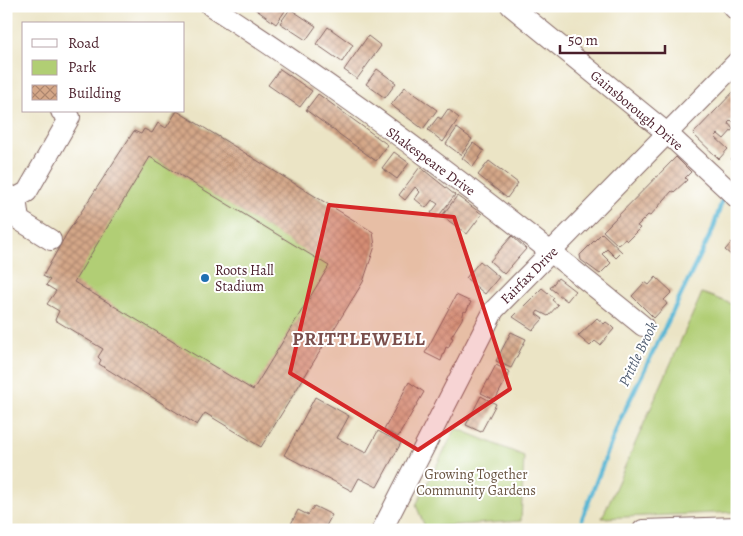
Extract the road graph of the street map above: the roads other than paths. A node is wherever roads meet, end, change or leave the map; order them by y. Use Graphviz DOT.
graph roads {
  1 [pos="211,6"];
  2 [pos="511,6"];
  3 [pos="732,6"];
  4 [pos="737,11"];
  5 [pos="737,62"];
  6 [pos="68,113"];
  7 [pos="668,134"];
  8 [pos="11,196"];
  9 [pos="737,198"];
  10 [pos="51,240"];
  11 [pos="552,252"];
  12 [pos="643,326"];
  13 [pos="389,524"];
  14 [pos="737,526"];
  15 [pos="643,530"];
  1 -- 11 [label="street, Shakespeare Drive"];
  2 -- 7 [label="street, Gainsborough Drive"];
  3 -- 4 [label="street"];
  5 -- 7 [label="street, Fairfax Drive"];
  6 -- 8 [label="street"];
  7 -- 9 [label="street, Gainsborough Drive"];
  7 -- 11 [label="street, Fairfax Drive"];
  8 -- 10 [label="street"];
  11 -- 12 [label="street, Shakespeare Drive"];
  11 -- 13 [label="street, Fairfax Drive"];
  14 -- 15 [label="street"];
}
